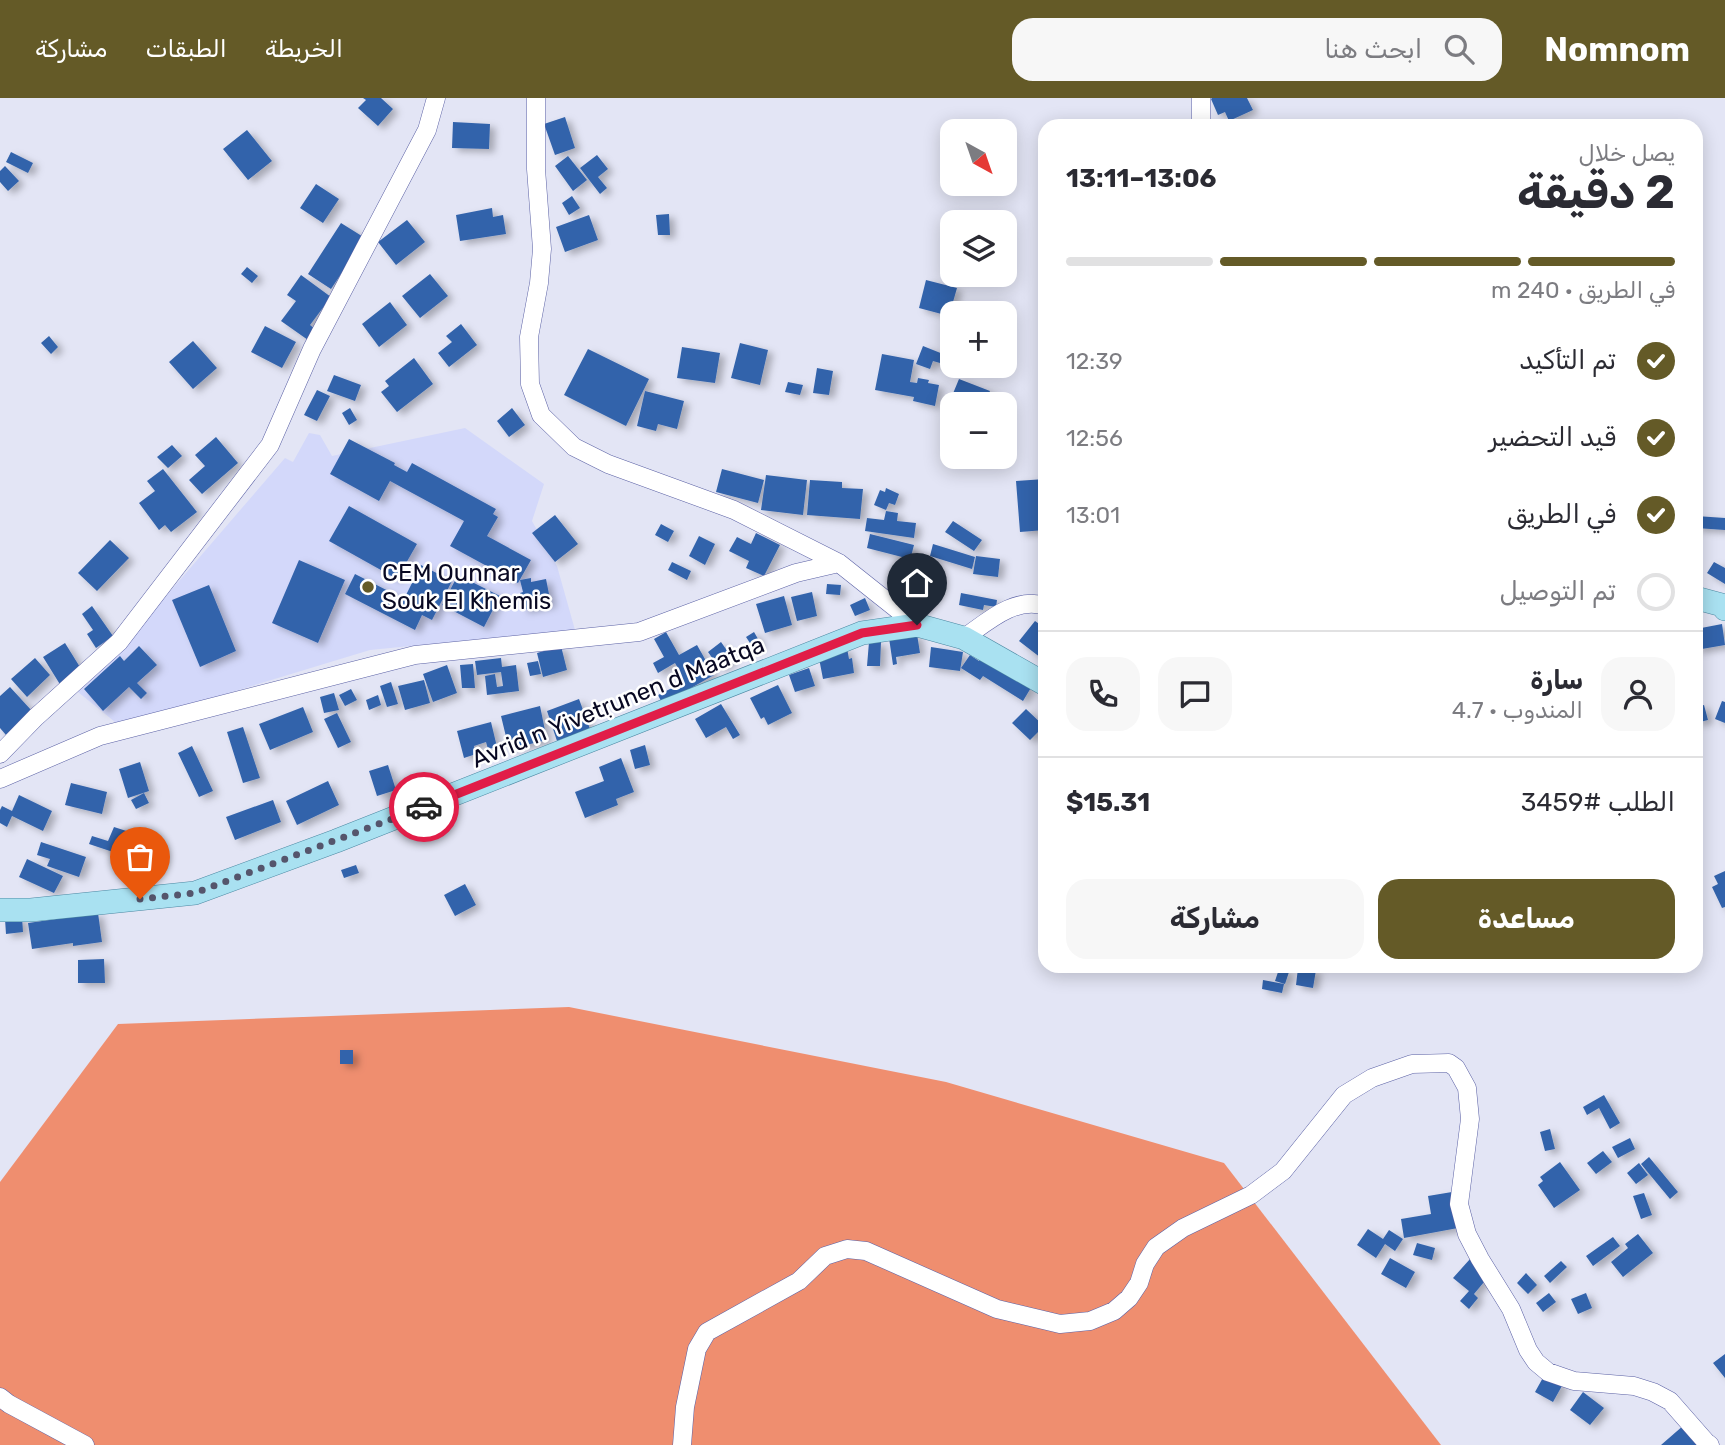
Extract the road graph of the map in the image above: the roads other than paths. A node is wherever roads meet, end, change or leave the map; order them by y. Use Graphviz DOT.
graph roads {
  1 [pos="436,98"];
  2 [pos="536,98"];
  3 [pos="1200,98"];
  4 [pos="1201,119"];
  5 [pos="839,563"];
  6 [pos="1703,600"];
  7 [pos="1038,604"];
  8 [pos="1724,607"];
  9 [pos="917,625"];
  10 [pos="964,638"];
  11 [pos="1038,680"];
  12 [pos="0,754"];
  13 [pos="0,779"];
  14 [pos="0,910"];
  15 [pos="0,1397"];
  16 [pos="85,1445"];
  17 [pos="682,1445"];
  18 [pos="1710,1445"];
  1 -- 12 [label="street"];
  2 -- 5 [label="street"];
  3 -- 4 [label="street"];
  5 -- 9 [label="street"];
  5 -- 13 [label="street"];
  6 -- 8 [label="main road"];
  7 -- 10 [label="street"];
  9 -- 10 [label="main road, Avrid n Yivetṛunen d Maatqa"];
  9 -- 14 [label="main road, Avrid n Yivetṛunen d Maatqa"];
  10 -- 11 [label="main road, Avrid n Yivetṛunen d Maatqa"];
  15 -- 16 [label="street"];
  17 -- 18 [label="street"];
}
